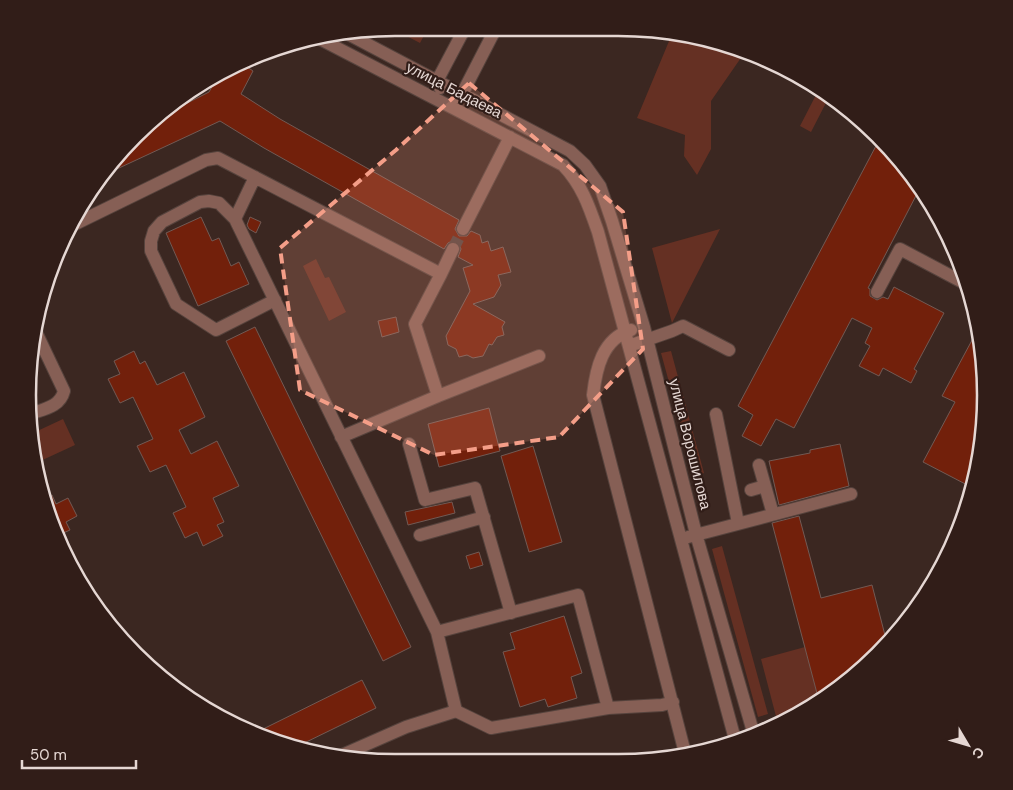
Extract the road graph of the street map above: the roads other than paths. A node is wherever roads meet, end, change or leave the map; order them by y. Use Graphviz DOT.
graph roads {
  1 [pos="461,36"];
  2 [pos="492,36"];
  3 [pos="356,38"];
  4 [pos="327,43"];
  5 [pos="438,81"];
  6 [pos="462,94"];
  7 [pos="446,104"];
  8 [pos="510,137"];
  9 [pos="585,165"];
  10 [pos="255,176"];
  11 [pos="235,219"];
  12 [pos="81,221"];
  13 [pos="463,229"];
  14 [pos="453,250"];
  15 [pos="441,274"];
  16 [pos="958,280"];
  17 [pos="877,292"];
  18 [pos="275,300"];
  19 [pos="644,327"];
  20 [pos="625,332"];
  21 [pos="647,340"];
  22 [pos="40,341"];
  23 [pos="628,346"];
  24 [pos="729,350"];
  25 [pos="539,356"];
  26 [pos="438,396"];
  27 [pos="37,412"];
  28 [pos="716,414"];
  29 [pos="341,437"];
  30 [pos="409,444"];
  31 [pos="759,465"];
  32 [pos="765,486"];
  33 [pos="751,490"];
  34 [pos="851,494"];
  35 [pos="773,514"];
  36 [pos="484,517"];
  37 [pos="738,523"];
  38 [pos="696,534"];
  39 [pos="420,535"];
  40 [pos="681,539"];
  41 [pos="511,612"];
  42 [pos="436,632"];
  43 [pos="672,702"];
  44 [pos="608,708"];
  45 [pos="456,711"];
  46 [pos="752,727"];
  47 [pos="734,735"];
  48 [pos="685,748"];
  49 [pos="351,751"];
  1 -- 5 [label="street"];
  2 -- 6 [label="street"];
  3 -- 5 [label="street, улица Бадаева"];
  4 -- 7 [label="street, улица Бадаева"];
  5 -- 6 [label="street, улица Бадаева"];
  5 -- 7 [label="street"];
  6 -- 7 [label="street"];
  6 -- 9 [label="street, улица Бадаева"];
  7 -- 8 [label="street, улица Бадаева"];
  8 -- 13 [label="street"];
  8 -- 20 [label="street, улица Бадаева"];
  9 -- 19 [label="street, улица Ворошилова"];
  10 -- 11 [label="street"];
  10 -- 12 [label="street"];
  10 -- 15 [label="street"];
  11 -- 18 [label="street"];
  11 -- 18 [label="street"];
  14 -- 15 [label="street"];
  15 -- 26 [label="street"];
  16 -- 17 [label="street"];
  18 -- 29 [label="street"];
  19 -- 20 [label="street"];
  19 -- 21 [label="street, улица Ворошилова"];
  20 -- 23 [label="street"];
  20 -- 43 [label="street"];
  21 -- 23 [label="street"];
  21 -- 24 [label="street"];
  21 -- 38 [label="street, улица Ворошилова"];
  22 -- 27 [label="street"];
  23 -- 40 [label="street"];
  25 -- 26 [label="street"];
  26 -- 29 [label="street"];
  28 -- 37 [label="street"];
  29 -- 42 [label="street"];
  30 -- 36 [label="street"];
  31 -- 32 [label="street"];
  32 -- 33 [label="street"];
  32 -- 35 [label="street"];
  34 -- 35 [label="street"];
  35 -- 37 [label="street"];
  36 -- 39 [label="street"];
  36 -- 41 [label="street"];
  37 -- 38 [label="street"];
  38 -- 40 [label="street"];
  38 -- 46 [label="street, улица Ворошилова"];
  40 -- 47 [label="street"];
  41 -- 42 [label="street"];
  41 -- 44 [label="street"];
  42 -- 45 [label="street"];
  43 -- 44 [label="street"];
  43 -- 48 [label="street"];
  44 -- 45 [label="street"];
  45 -- 49 [label="street"];
}
